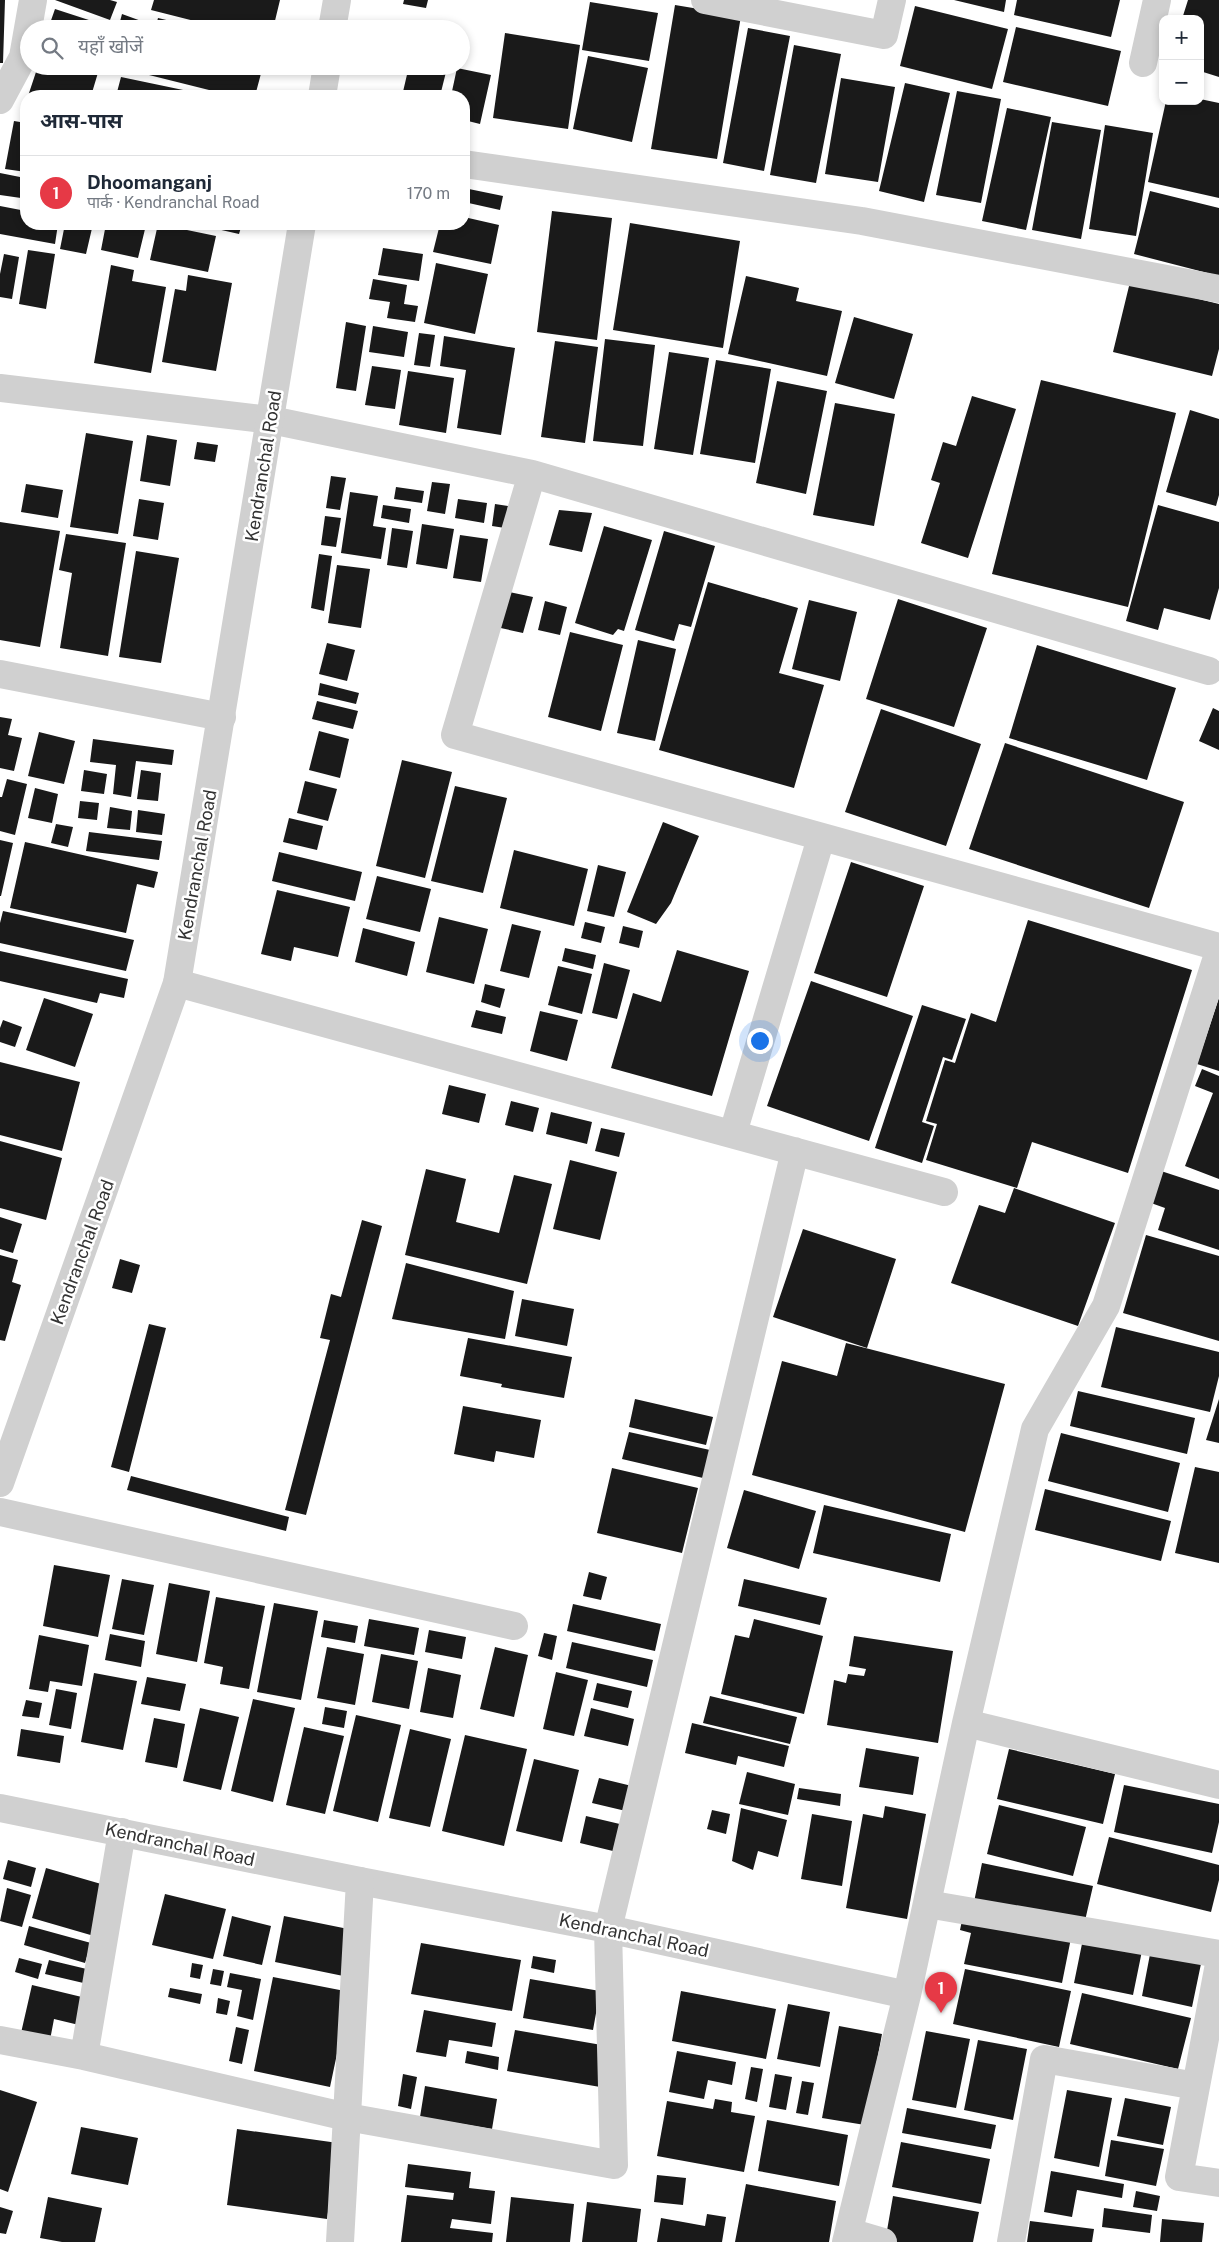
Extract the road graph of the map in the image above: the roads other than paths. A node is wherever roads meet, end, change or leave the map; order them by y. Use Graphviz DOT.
graph roads {
  1 [pos="34,0"];
  2 [pos="337,0"];
  3 [pos="705,0"];
  4 [pos="892,0"];
  5 [pos="1157,0"];
  6 [pos="30,20"];
  7 [pos="334,20"];
  8 [pos="20,63"];
  9 [pos="1143,63"];
  10 [pos="326,75"];
  11 [pos="323,90"];
  12 [pos="0,100"];
  13 [pos="470,165"];
  14 [pos="301,230"];
  15 [pos="1219,289"];
  16 [pos="0,388"];
  17 [pos="271,420"];
  18 [pos="532,474"];
  19 [pos="1209,670"];
  20 [pos="0,674"];
  21 [pos="222,717"];
  22 [pos="820,838"];
  23 [pos="1219,949"];
  24 [pos="177,983"];
  25 [pos="733,1134"];
  26 [pos="795,1151"];
  27 [pos="944,1192"];
  28 [pos="0,1483"];
  29 [pos="0,1512"];
  30 [pos="514,1626"];
  31 [pos="966,1723"];
  32 [pos="1219,1785"];
  33 [pos="0,1808"];
  34 [pos="122,1832"];
  35 [pos="360,1881"];
  36 [pos="927,1904"];
  37 [pos="608,1929"];
  38 [pos="1219,1954"];
  39 [pos="1219,1964"];
  40 [pos="907,1995"];
  41 [pos="0,2040"];
  42 [pos="84,2056"];
  43 [pos="1196,2086"];
  44 [pos="346,2117"];
  45 [pos="1219,2183"];
  46 [pos="847,2237"];
  47 [pos="340,2242"];
  48 [pos="883,2242"];
  49 [pos="1012,2242"];
  1 -- 6 [label="street"];
  2 -- 7 [label="street"];
  3 -- 4 [label="street"];
  5 -- 9 [label="street"];
  8 -- 12 [label="street"];
  10 -- 11 [label="street"];
  13 -- 15 [label="street"];
  14 -- 17 [label="street, Kendranchal Road"];
  16 -- 17 [label="street"];
  17 -- 18 [label="street"];
  17 -- 21 [label="street, Kendranchal Road"];
  18 -- 19 [label="street"];
  18 -- 22 [label="street"];
  20 -- 21 [label="street"];
  21 -- 24 [label="street, Kendranchal Road"];
  22 -- 23 [label="street"];
  22 -- 25 [label="street"];
  23 -- 31 [label="street"];
  24 -- 25 [label="street"];
  24 -- 28 [label="street, Kendranchal Road"];
  25 -- 26 [label="street"];
  26 -- 27 [label="street"];
  26 -- 37 [label="street"];
  29 -- 30 [label="street"];
  31 -- 32 [label="street"];
  31 -- 36 [label="street"];
  33 -- 34 [label="street, Kendranchal Road"];
  34 -- 35 [label="street, Kendranchal Road"];
  34 -- 42 [label="street"];
  35 -- 37 [label="street, Kendranchal Road"];
  35 -- 44 [label="street"];
  36 -- 38 [label="street"];
  36 -- 40 [label="street"];
  37 -- 40 [label="street, Kendranchal Road"];
  37 -- 44 [label="street"];
  39 -- 43 [label="street"];
  40 -- 46 [label="street"];
  41 -- 42 [label="street"];
  42 -- 44 [label="street"];
  43 -- 45 [label="street"];
  43 -- 49 [label="street"];
  44 -- 47 [label="street"];
  46 -- 48 [label="street"];
}
